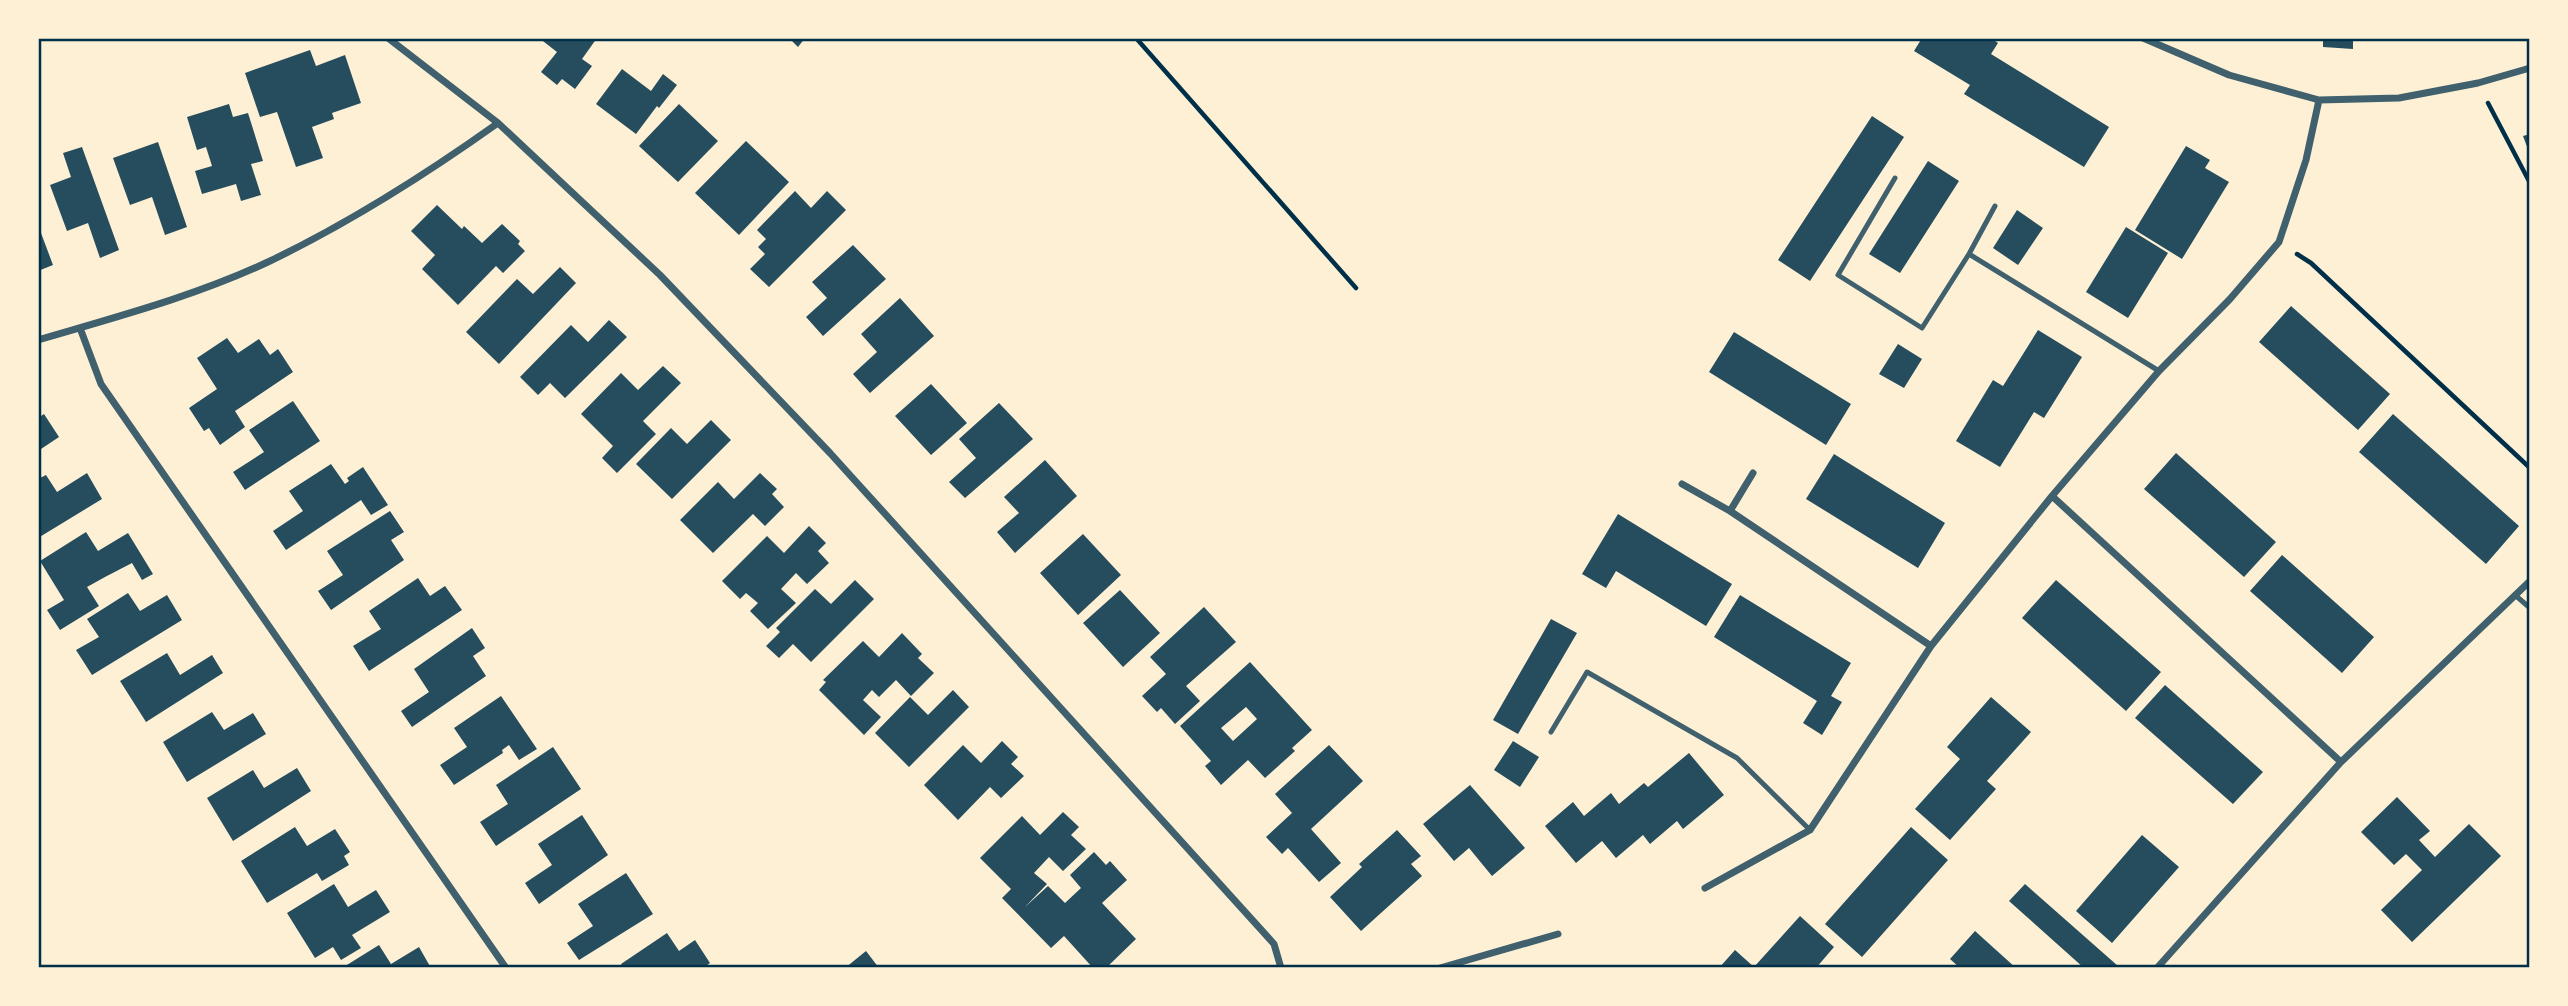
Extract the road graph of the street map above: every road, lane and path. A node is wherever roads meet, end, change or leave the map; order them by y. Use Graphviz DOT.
graph roads {
  1 [pos="388,38"];
  2 [pos="1136,38"];
  3 [pos="2143,38"];
  4 [pos="2529,68"];
  5 [pos="2478,83"];
  6 [pos="2319,100"];
  7 [pos="498,123"];
  8 [pos="1895,178"];
  9 [pos="2529,183"];
  10 [pos="1995,206"];
  11 [pos="2279,242"];
  12 [pos="1969,254"];
  13 [pos="1356,289"];
  14 [pos="80,328"];
  15 [pos="38,340"];
  16 [pos="2159,371"];
  17 [pos="2529,468"];
  18 [pos="1753,473"];
  19 [pos="1682,484"];
  20 [pos="2052,496"];
  21 [pos="1730,511"];
  22 [pos="2529,581"];
  23 [pos="2515,595"];
  24 [pos="2529,608"];
  25 [pos="1931,646"];
  26 [pos="1551,732"];
  27 [pos="2341,762"];
  28 [pos="1810,830"];
  29 [pos="1705,888"];
  30 [pos="1558,934"];
  31 [pos="506,968"];
  32 [pos="1281,968"];
  33 [pos="1440,968"];
  34 [pos="2157,968"];
  1 -- 7 [label="street"];
  2 -- 13 [label="path"];
  3 -- 6 [label="street"];
  4 -- 5 [label="street"];
  5 -- 6 [label="street"];
  5 -- 9 [label="path"];
  6 -- 11 [label="street"];
  7 -- 14 [label="street"];
  7 -- 32 [label="street"];
  8 -- 12 [label="lane"];
  10 -- 12 [label="lane"];
  11 -- 16 [label="street"];
  11 -- 17 [label="path"];
  12 -- 16 [label="lane"];
  14 -- 15 [label="street"];
  14 -- 31 [label="street"];
  16 -- 20 [label="street"];
  18 -- 21 [label="street"];
  19 -- 21 [label="street"];
  20 -- 25 [label="street"];
  20 -- 27 [label="street"];
  21 -- 25 [label="street"];
  22 -- 23 [label="street"];
  23 -- 24 [label="lane"];
  23 -- 27 [label="street"];
  25 -- 28 [label="street"];
  26 -- 28 [label="lane"];
  27 -- 34 [label="street"];
  28 -- 29 [label="street"];
  30 -- 33 [label="street"];
}
